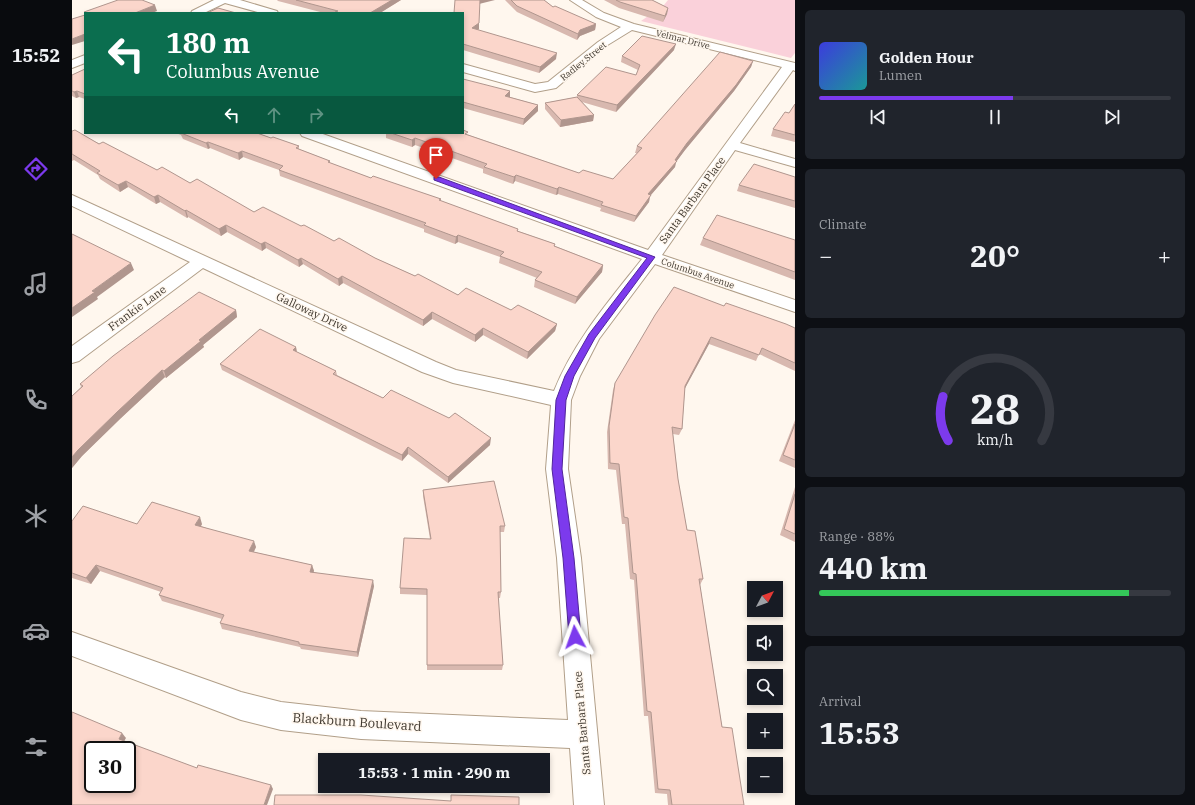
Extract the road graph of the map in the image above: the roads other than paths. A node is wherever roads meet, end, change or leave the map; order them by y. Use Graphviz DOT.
graph roads {
  1 [pos="222,0"];
  2 [pos="228,0"];
  3 [pos="575,0"];
  4 [pos="198,12"];
  5 [pos="270,12"];
  6 [pos="630,26"];
  7 [pos="84,59"];
  8 [pos="72,64"];
  9 [pos="792,66"];
  10 [pos="464,68"];
  11 [pos="310,134"];
  12 [pos="732,145"];
  13 [pos="795,163"];
  14 [pos="72,200"];
  15 [pos="652,257"];
  16 [pos="202,261"];
  17 [pos="795,306"];
  18 [pos="72,356"];
  19 [pos="561,400"];
  20 [pos="72,644"];
  21 [pos="583,735"];
  22 [pos="589,805"];
  1 -- 4 [label="street"];
  2 -- 5 [label="street"];
  3 -- 6 [label="street, Velmar Drive"];
  6 -- 9 [label="street, Velmar Drive"];
  6 -- 10 [label="street, Radley Street"];
  7 -- 8 [label="street"];
  9 -- 12 [label="street, Santa Barbara Place"];
  11 -- 15 [label="street, Columbus Avenue"];
  12 -- 13 [label="street"];
  12 -- 15 [label="street, Santa Barbara Place"];
  14 -- 16 [label="street, Galloway Drive"];
  15 -- 17 [label="street, Columbus Avenue"];
  15 -- 19 [label="street, Santa Barbara Place"];
  16 -- 18 [label="street, Frankie Lane"];
  16 -- 19 [label="street, Galloway Drive"];
  19 -- 21 [label="street, Santa Barbara Place"];
  20 -- 21 [label="street, Blackburn Boulevard"];
  21 -- 22 [label="street, Santa Barbara Place"];
}
